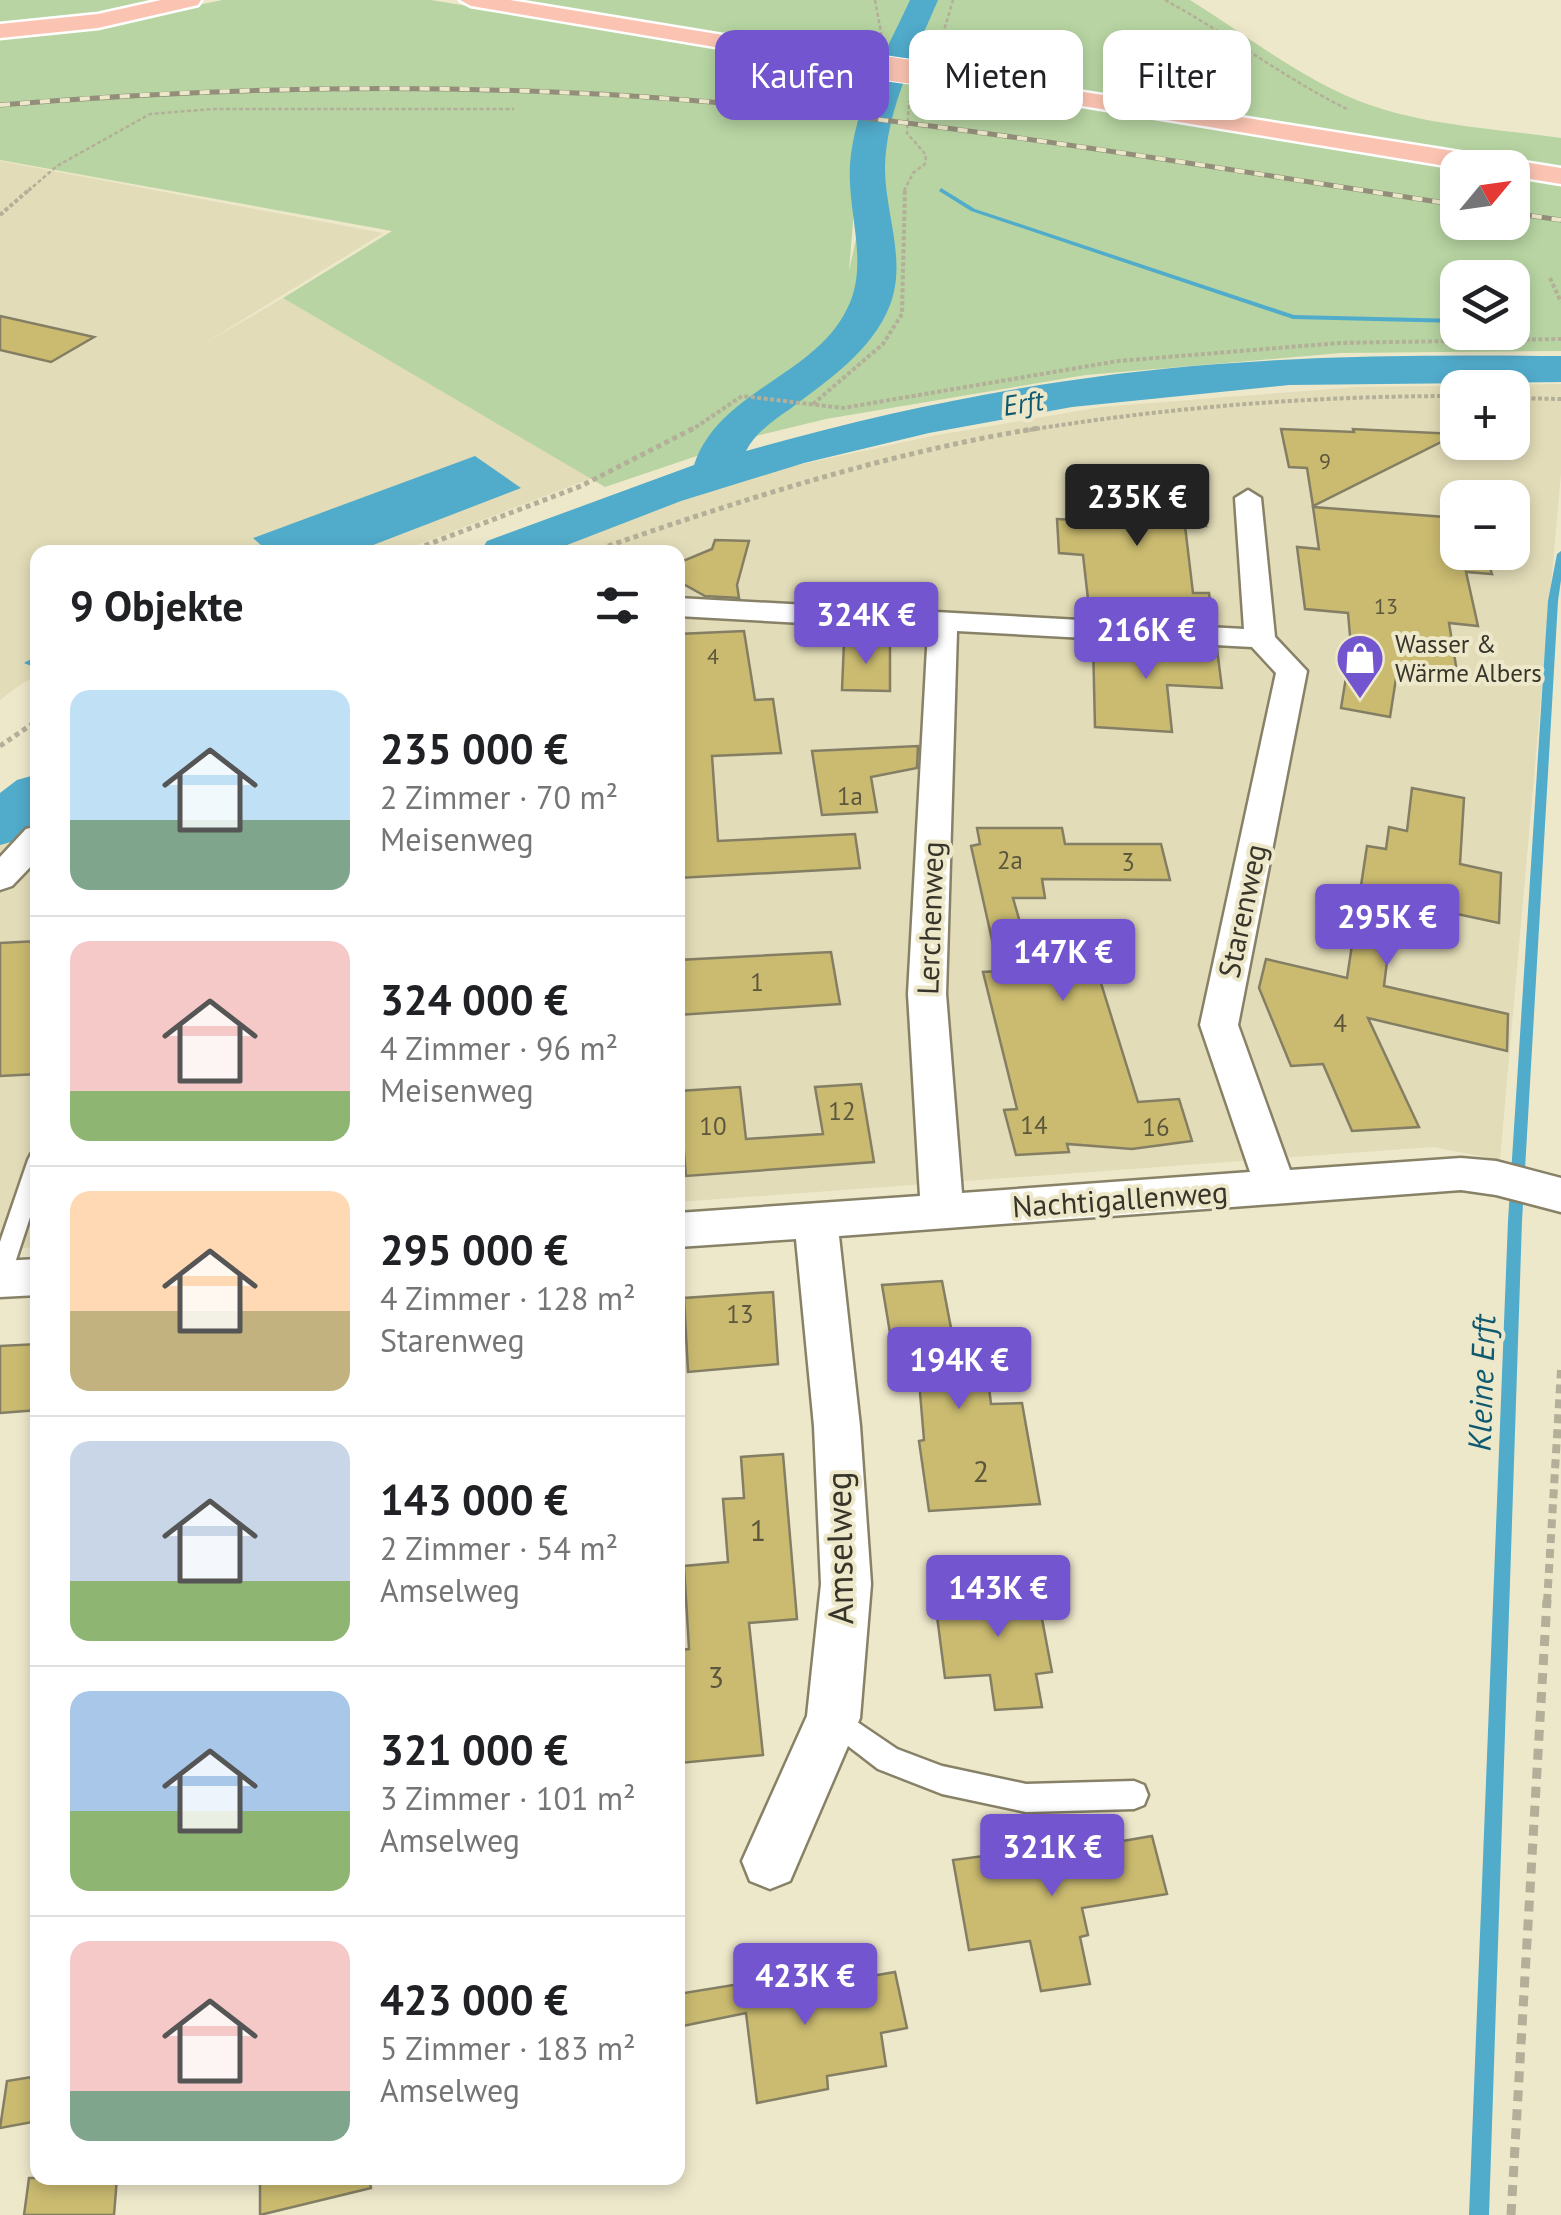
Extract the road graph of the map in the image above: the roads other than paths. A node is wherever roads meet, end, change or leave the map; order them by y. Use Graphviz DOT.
graph roads {
  1 [pos="190,0"];
  2 [pos="471,0"];
  3 [pos="0,31"];
  4 [pos="1440,157"];
  5 [pos="1530,171"];
  6 [pos="1561,176"];
  7 [pos="1248,498"];
  8 [pos="685,608"];
  9 [pos="943,622"];
  10 [pos="1260,638"];
  11 [pos="30,846"];
  12 [pos="0,878"];
  13 [pos="30,1185"];
  14 [pos="1276,1189"];
  15 [pos="1553,1192"];
  16 [pos="942,1213"];
  17 [pos="816,1222"];
  18 [pos="685,1230"];
  19 [pos="0,1277"];
  20 [pos="30,1277"];
  21 [pos="833,1718"];
  22 [pos="1134,1795"];
  23 [pos="770,1861"];
  1 -- 3 [label="main road"];
  2 -- 4 [label="main road, bridge"];
  5 -- 6 [label="main road"];
  7 -- 10 [label="street"];
  8 -- 9 [label="street"];
  9 -- 10 [label="street"];
  9 -- 16 [label="street, Lerchenweg"];
  10 -- 14 [label="street, Starenweg"];
  11 -- 12 [label="street"];
  13 -- 19 [label="lane"];
  14 -- 15 [label="street, Nachtigallenweg"];
  14 -- 16 [label="street, Nachtigallenweg"];
  16 -- 17 [label="street, Nachtigallenweg"];
  17 -- 18 [label="street, Nachtigallenweg"];
  17 -- 21 [label="street, Amselweg"];
  19 -- 20 [label="street"];
  21 -- 22 [label="lane"];
  21 -- 23 [label="street, Amselweg"];
}
